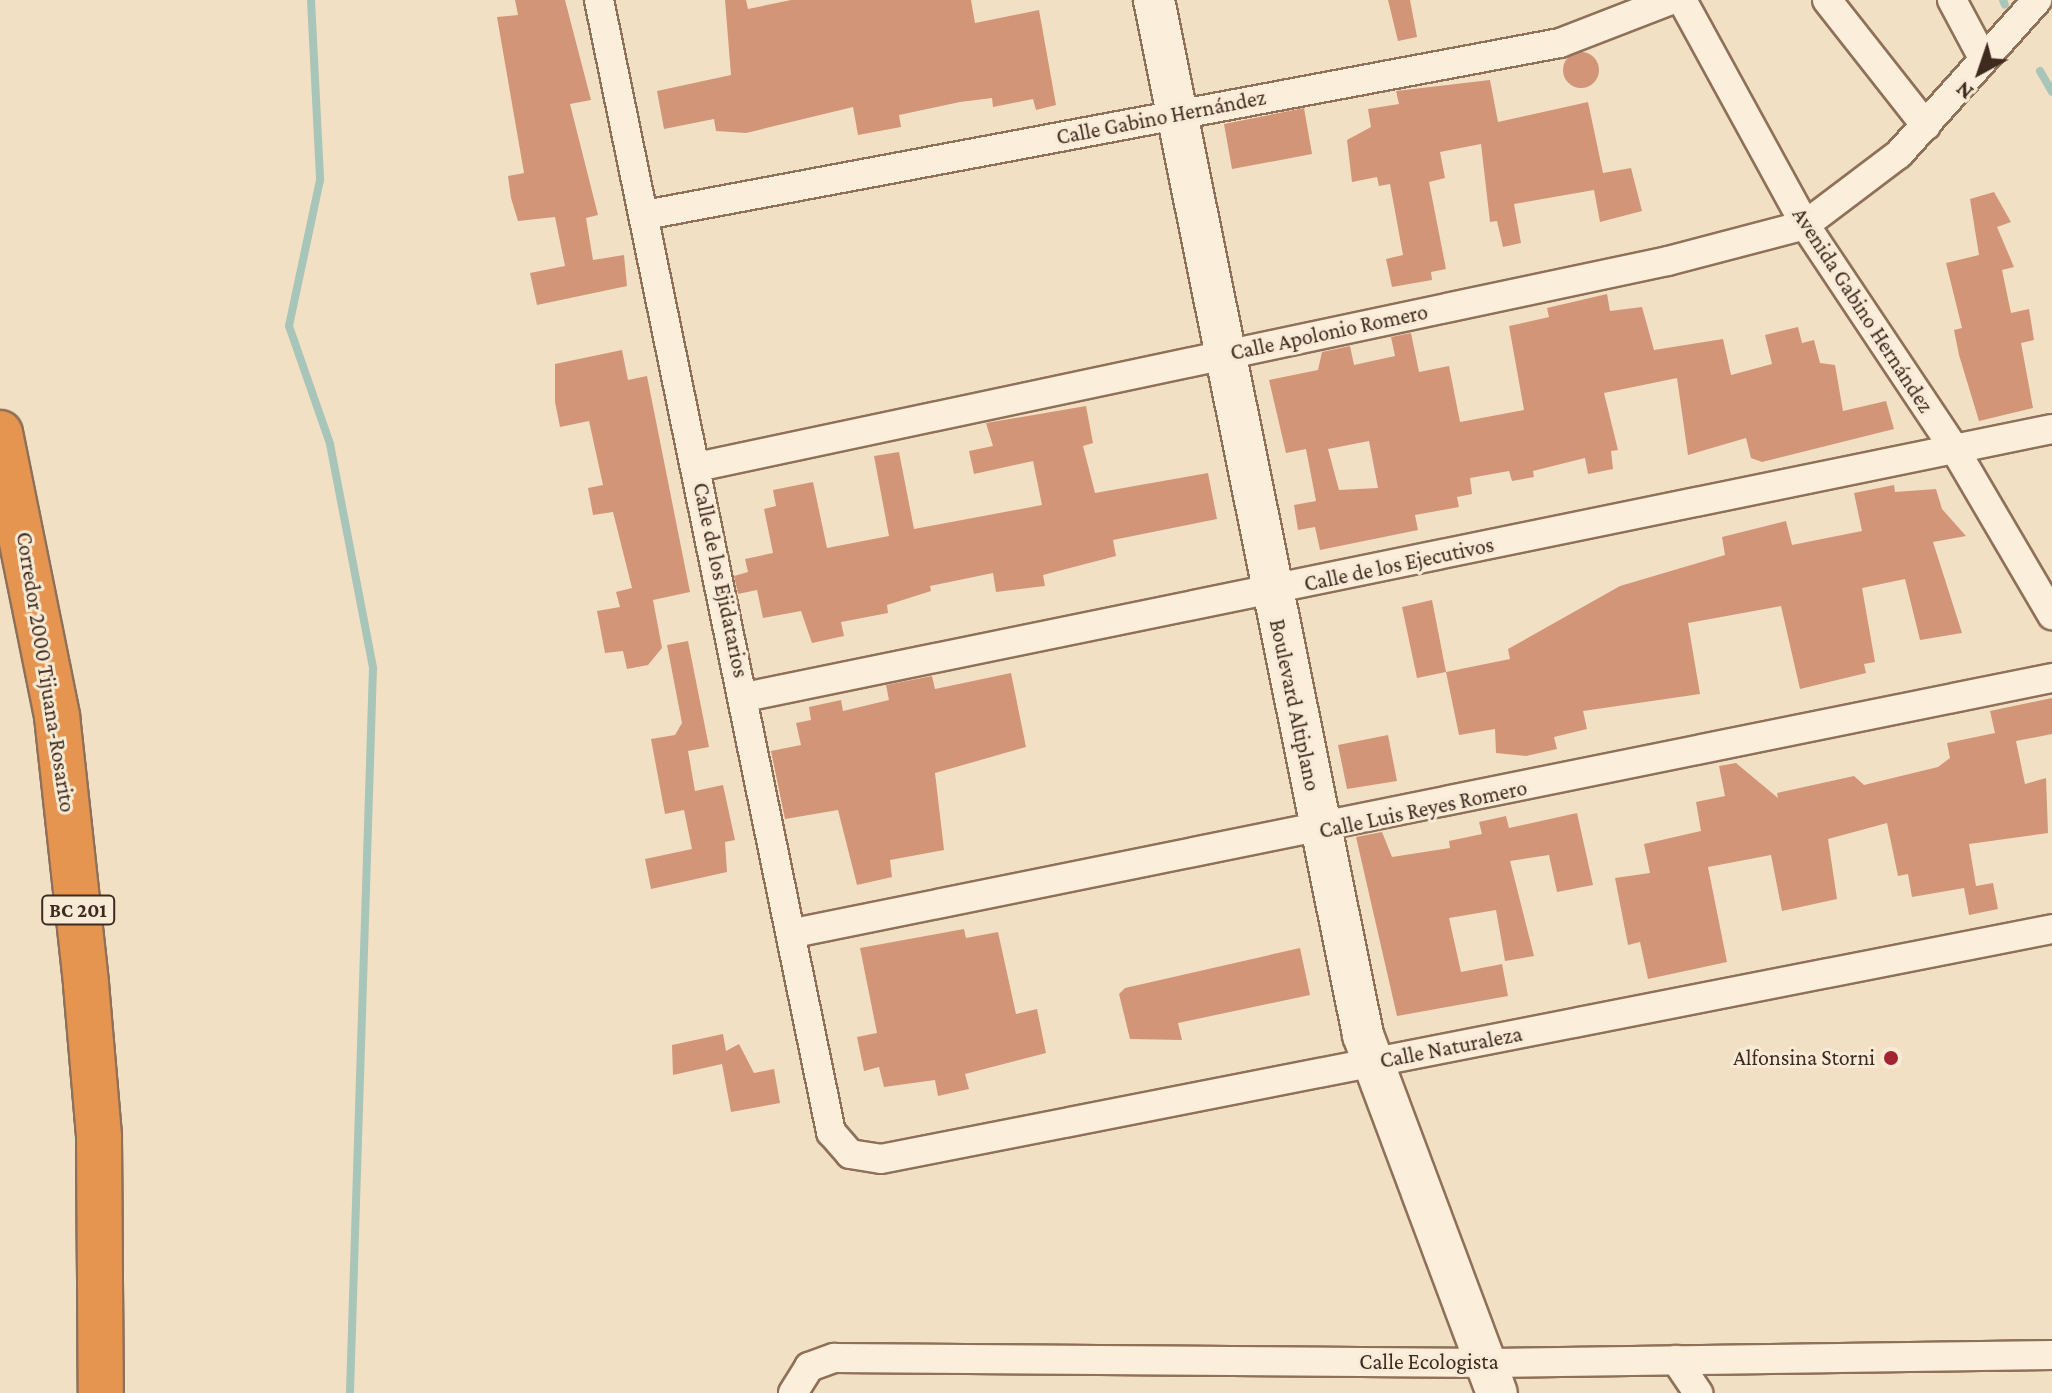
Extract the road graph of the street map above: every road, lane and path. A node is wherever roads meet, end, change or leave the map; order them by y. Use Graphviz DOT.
graph roads {
  1 [pos="599,0"];
  2 [pos="1154,0"];
  3 [pos="1671,0"];
  4 [pos="1682,0"];
  5 [pos="1827,0"];
  6 [pos="1952,0"];
  7 [pos="2037,0"];
  8 [pos="1983,58"];
  9 [pos="1178,113"];
  10 [pos="1926,126"];
  11 [pos="645,215"];
  12 [pos="1805,225"];
  13 [pos="1223,354"];
  14 [pos="2052,429"];
  15 [pos="0,433"];
  16 [pos="1954,448"];
  17 [pos="697,467"];
  18 [pos="1272,590"];
  19 [pos="2052,615"];
  20 [pos="2052,678"];
  21 [pos="745,697"];
  22 [pos="1321,831"];
  23 [pos="2052,929"];
  24 [pos="794,933"];
  25 [pos="1371,1063"];
  26 [pos="850,1154"];
  27 [pos="2052,1355"];
  28 [pos="1676,1360"];
  29 [pos="1494,1378"];
  30 [pos="101,1393"];
  31 [pos="793,1393"];
  32 [pos="1698,1393"];
  1 -- 11 [label="street, Calle de los Ejidatarios"];
  2 -- 9 [label="street, Boulevard Altiplano"];
  3 -- 9 [label="street, Calle Gabino Hernández"];
  4 -- 12 [label="street, Avenida Gabino Hernández"];
  5 -- 10 [label="street"];
  6 -- 8 [label="street"];
  7 -- 8 [label="street, Calle Apolonio Romero"];
  8 -- 10 [label="street, Calle Apolonio Romero"];
  9 -- 11 [label="street, Calle Gabino Hernández"];
  9 -- 13 [label="street, Boulevard Altiplano"];
  10 -- 12 [label="street, Calle Apolonio Romero"];
  11 -- 17 [label="street, Calle de los Ejidatarios"];
  12 -- 13 [label="street, Calle Apolonio Romero"];
  12 -- 16 [label="street, Avenida Gabino Hernández"];
  13 -- 17 [label="street, Calle Apolonio Romero"];
  13 -- 18 [label="street, Boulevard Altiplano"];
  14 -- 16 [label="street, Calle de los Ejecutivos"];
  15 -- 30 [label="highway, Corredor 2000 Tijuana-Rosarito / BC 201"];
  16 -- 18 [label="street, Calle de los Ejecutivos"];
  16 -- 19 [label="street, Avenida Gabino Hernández"];
  17 -- 21 [label="street, Calle de los Ejidatarios"];
  18 -- 21 [label="street, Calle de los Ejecutivos"];
  18 -- 22 [label="street, Boulevard Altiplano"];
  20 -- 22 [label="street, Calle Luis Reyes Romero"];
  21 -- 24 [label="street, Calle de los Ejidatarios"];
  22 -- 24 [label="street, Calle Luis Reyes Romero"];
  22 -- 25 [label="street, Boulevard Altiplano"];
  23 -- 25 [label="street, Calle Naturaleza"];
  24 -- 26 [label="street, Calle de los Ejidatarios"];
  25 -- 26 [label="street, Calle Naturaleza"];
  25 -- 29 [label="street, Boulevard Altiplano"];
  27 -- 28 [label="street, Calle Ecologista"];
  28 -- 29 [label="street, Calle Ecologista"];
  28 -- 32 [label="street"];
  29 -- 31 [label="street, Calle Ecologista"];
}
